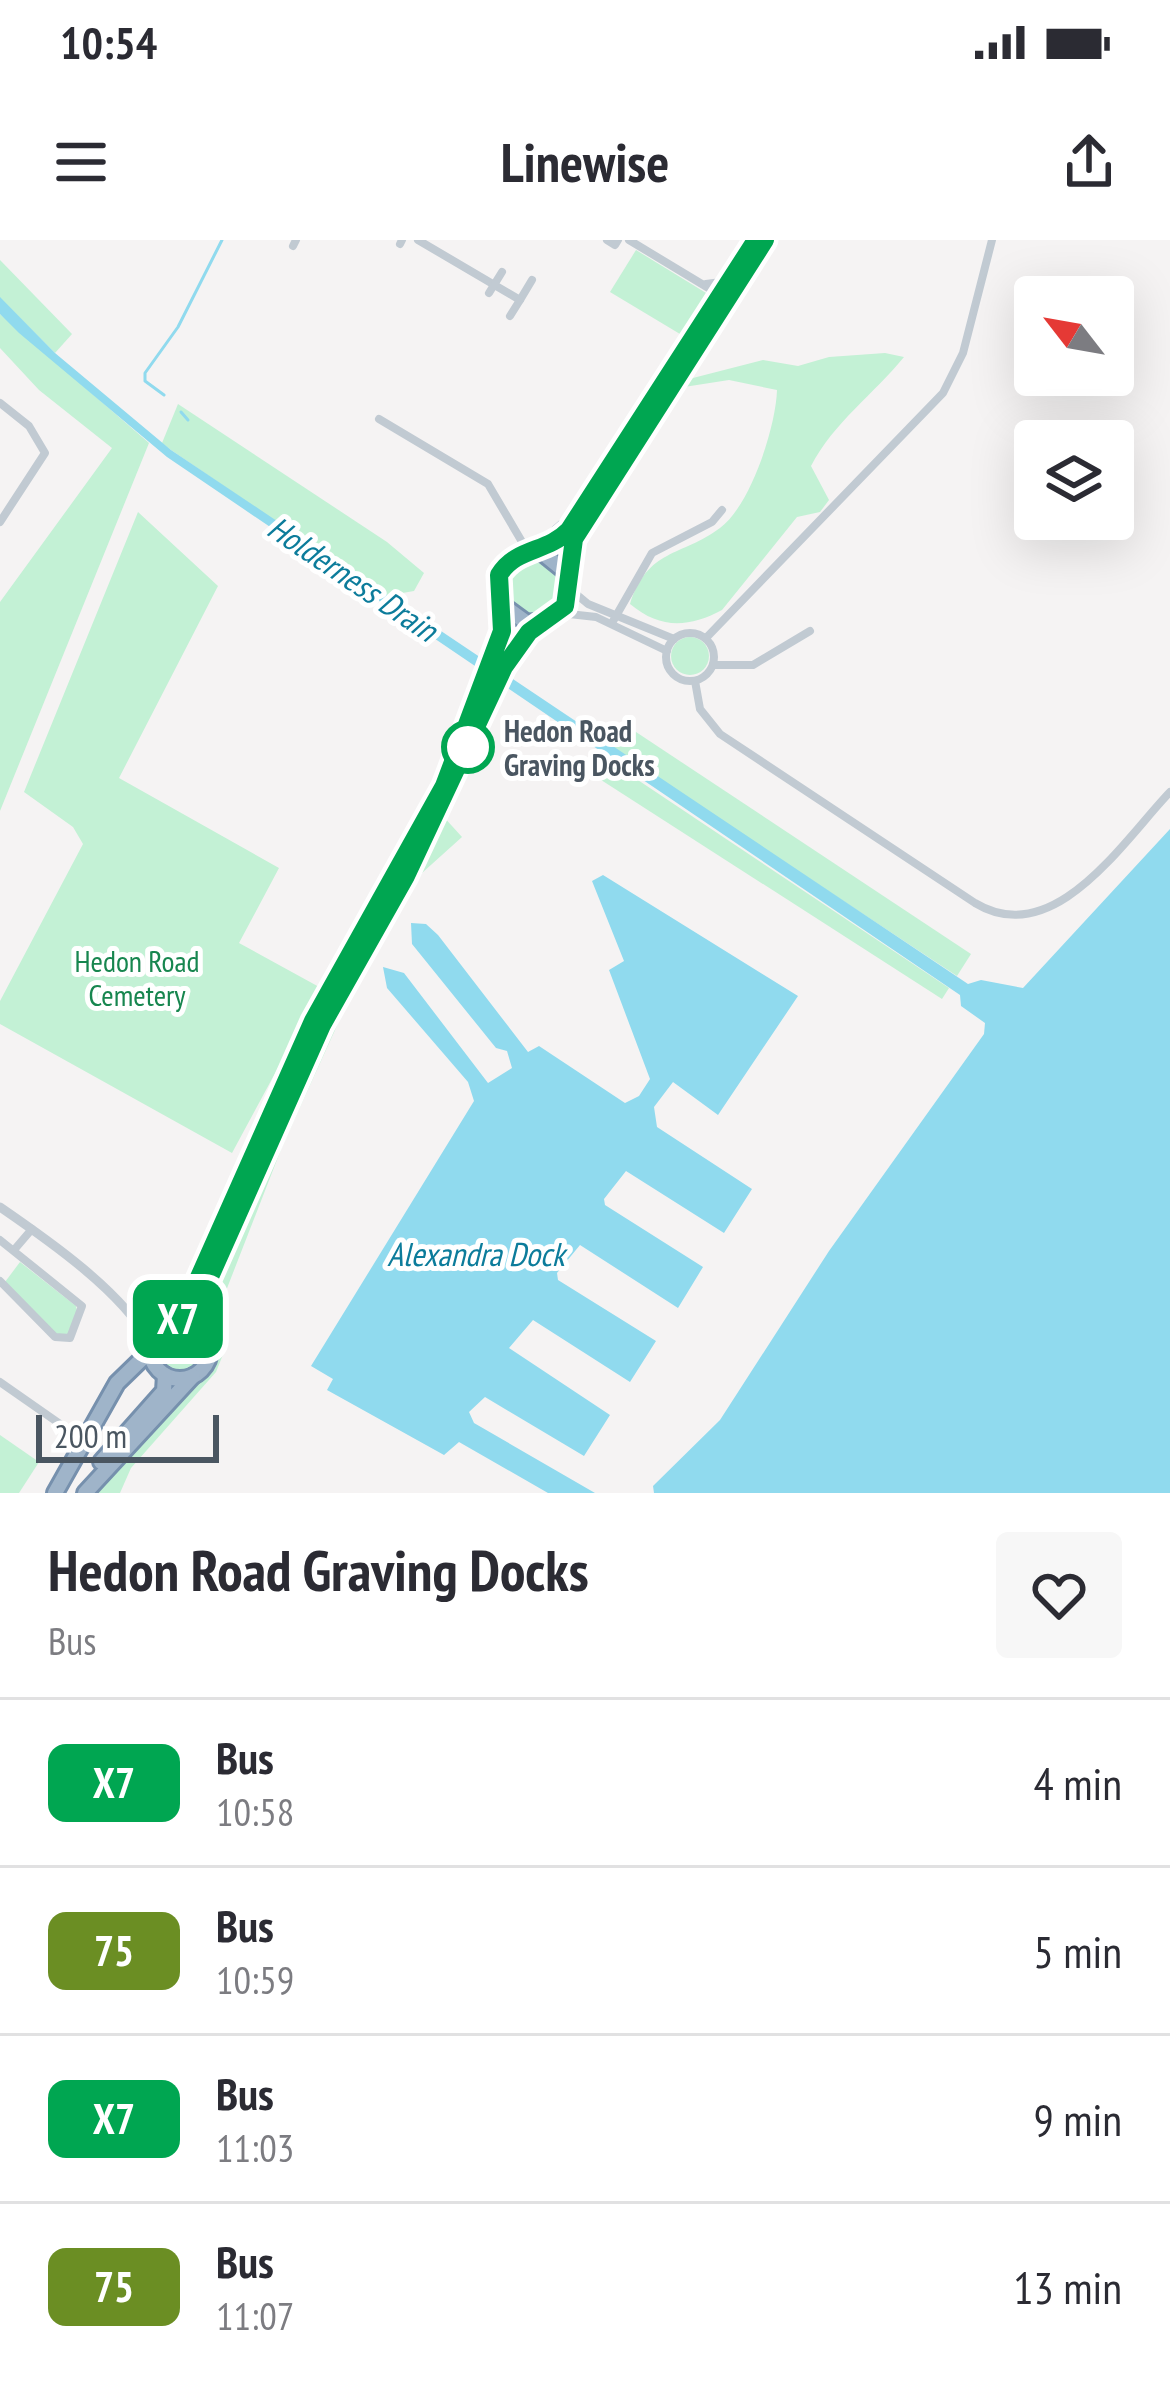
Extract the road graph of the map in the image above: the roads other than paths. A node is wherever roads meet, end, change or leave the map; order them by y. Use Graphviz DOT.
graph roads {
  1 [pos="418,240"];
  2 [pos="608,240"];
  3 [pos="618,240"];
  4 [pos="629,240"];
  5 [pos="755,240"];
  6 [pos="766,240"];
  7 [pos="992,240"];
  8 [pos="436,243"];
  9 [pos="502,272"];
  10 [pos="532,280"];
  11 [pos="729,281"];
  12 [pos="698,282"];
  13 [pos="495,284"];
  14 [pos="489,293"];
  15 [pos="720,295"];
  16 [pos="520,299"];
  17 [pos="510,316"];
  18 [pos="0,404"];
  19 [pos="379,418"];
  20 [pos="722,510"];
  21 [pos="0,522"];
  22 [pos="512,530"];
  23 [pos="534,551"];
  24 [pos="509,561"];
  25 [pos="566,572"];
  26 [pos="570,590"];
  27 [pos="501,604"];
  28 [pos="560,613"];
  29 [pos="613,620"];
  30 [pos="538,624"];
  31 [pos="810,632"];
  32 [pos="674,638"];
  33 [pos="706,638"];
  34 [pos="667,651"];
  35 [pos="498,662"];
  36 [pos="713,665"];
  37 [pos="695,680"];
  38 [pos="488,687"];
  39 [pos="1170,791"];
  40 [pos="0,1208"];
  41 [pos="32,1229"];
  42 [pos="1,1244"];
  43 [pos="14,1250"];
  44 [pos="0,1281"];
  45 [pos="137,1323"];
  46 [pos="165,1323"];
  47 [pos="200,1327"];
  48 [pos="155,1359"];
  49 [pos="193,1376"];
  50 [pos="0,1382"];
  51 [pos="84,1441"];
  52 [pos="55,1493"];
  53 [pos="74,1493"];
  54 [pos="85,1493"];
  1 -- 8 [label="street"];
  2 -- 3 [label="street"];
  4 -- 12 [label="street"];
  5 -- 11 [label="highway"];
  6 -- 25 [label="highway"];
  7 -- 33 [label="street"];
  8 -- 13 [label="street"];
  9 -- 13 [label="street"];
  10 -- 16 [label="street"];
  11 -- 12 [label="street"];
  11 -- 15 [label="highway"];
  12 -- 15 [label="street"];
  13 -- 14 [label="street"];
  13 -- 16 [label="street"];
  15 -- 23 [label="highway"];
  16 -- 17 [label="street"];
  18 -- 21 [label="street"];
  19 -- 22 [label="street"];
  20 -- 29 [label="street"];
  22 -- 23 [label="street"];
  22 -- 24 [label="street"];
  23 -- 24 [label="highway"];
  23 -- 25 [label="highway"];
  24 -- 27 [label="highway"];
  25 -- 26 [label="highway"];
  26 -- 28 [label="highway"];
  26 -- 29 [label="street"];
  27 -- 30 [label="highway"];
  27 -- 35 [label="highway"];
  28 -- 29 [label="street"];
  28 -- 30 [label="highway"];
  29 -- 32 [label="street"];
  29 -- 34 [label="street"];
  30 -- 35 [label="highway"];
  31 -- 36 [label="street"];
  32 -- 33 [label="street"];
  32 -- 34 [label="street"];
  33 -- 36 [label="street"];
  34 -- 37 [label="street"];
  35 -- 38 [label="highway"];
  36 -- 37 [label="street"];
  37 -- 39 [label="street"];
  38 -- 46 [label="highway"];
  38 -- 47 [label="highway"];
  40 -- 41 [label="street"];
  41 -- 43 [label="street"];
  41 -- 45 [label="street"];
  42 -- 43 [label="street"];
  43 -- 44 [label="street"];
  45 -- 46 [label="street"];
  45 -- 48 [label="street"];
  46 -- 47 [label="highway"];
  46 -- 48 [label="highway"];
  47 -- 49 [label="highway"];
  48 -- 49 [label="highway"];
  48 -- 51 [label="highway"];
  48 -- 53 [label="highway"];
  49 -- 54 [label="highway"];
  50 -- 51 [label="street"];
  51 -- 52 [label="highway"];
}
